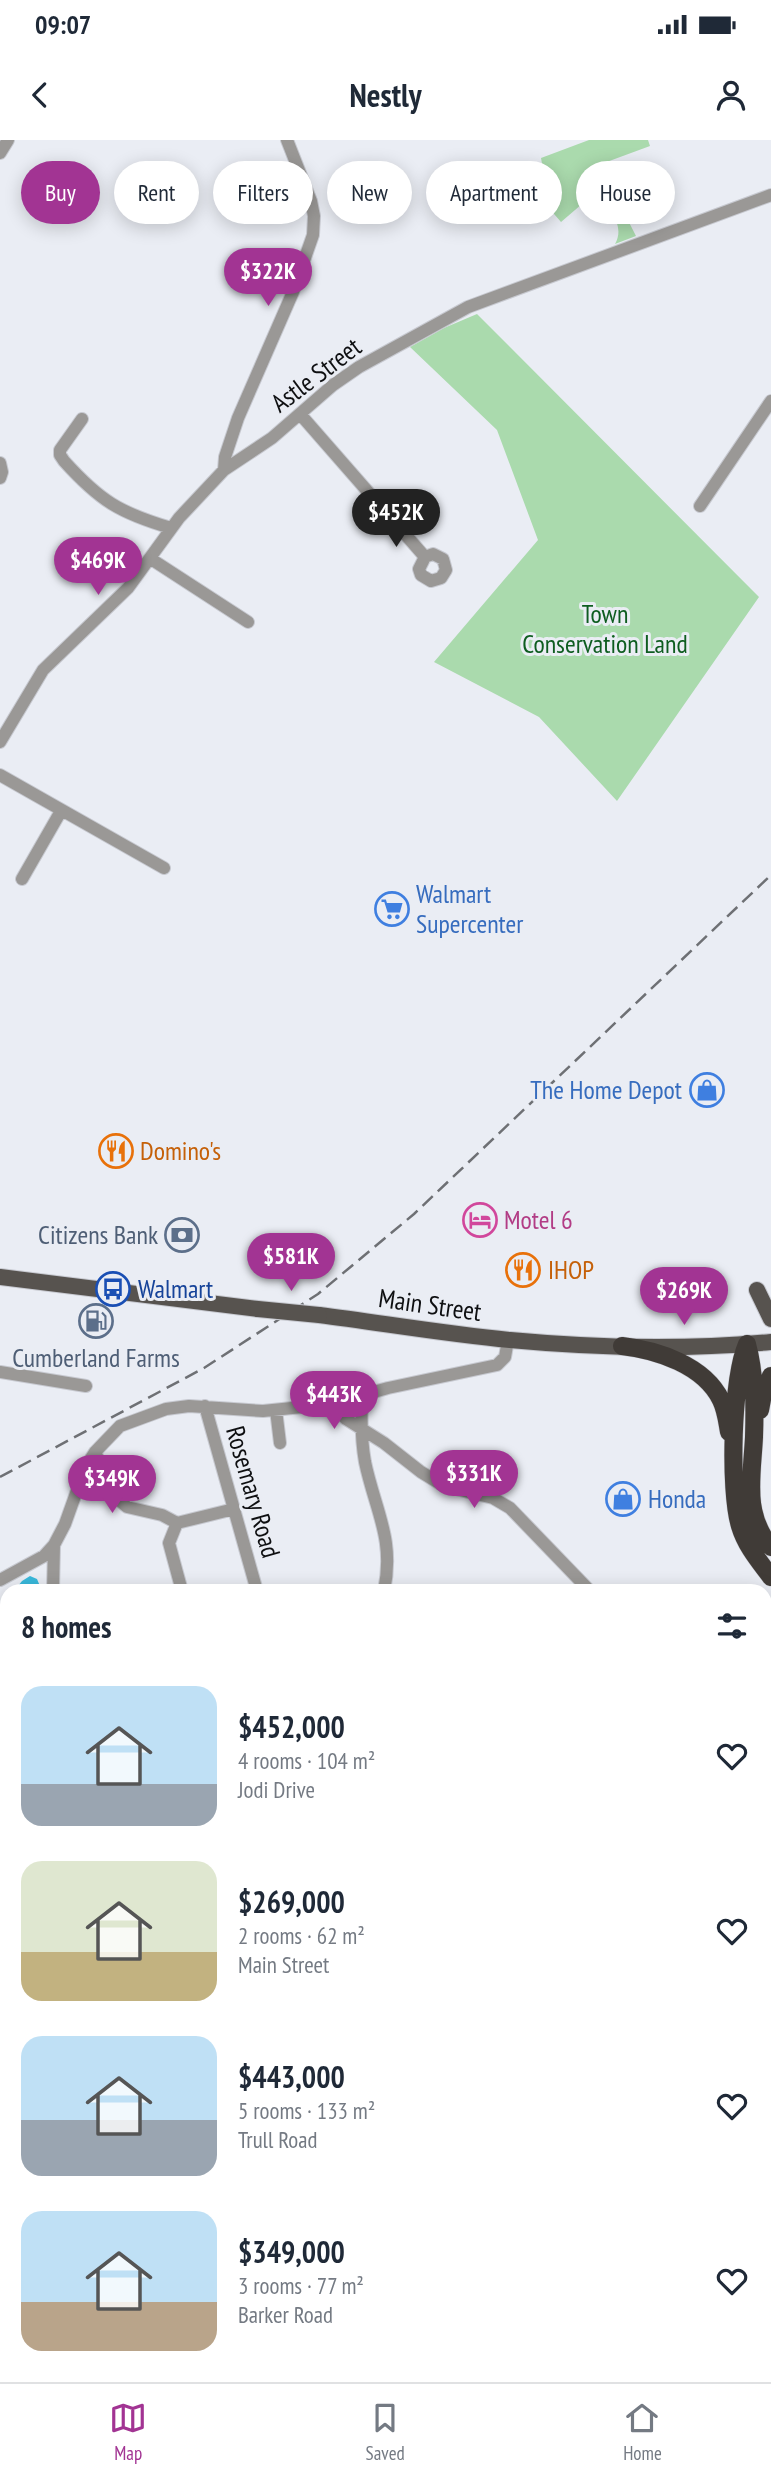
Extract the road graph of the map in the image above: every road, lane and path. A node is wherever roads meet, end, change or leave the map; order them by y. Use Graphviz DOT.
graph roads {
  1 [pos="8,140"];
  2 [pos="287,140"];
  3 [pos="0,153"];
  4 [pos="771,195"];
  5 [pos="771,401"];
  6 [pos="300,414"];
  7 [pos="82,419"];
  8 [pos="0,463"];
  9 [pos="224,470"];
  10 [pos="0,478"];
  11 [pos="700,506"];
  12 [pos="171,528"];
  13 [pos="425,557"];
  14 [pos="151,559"];
  15 [pos="248,622"];
  16 [pos="0,743"];
  17 [pos="0,775"];
  18 [pos="61,811"];
  19 [pos="164,868"];
  20 [pos="22,879"];
  21 [pos="0,1277"];
  22 [pos="757,1290"];
  23 [pos="771,1319"];
  24 [pos="508,1340"];
  25 [pos="771,1342"];
  26 [pos="747,1344"];
  27 [pos="622,1346"];
  28 [pos="0,1372"];
  29 [pos="771,1376"];
  30 [pos="86,1386"];
  31 [pos="362,1397"];
  32 [pos="331,1404"];
  33 [pos="205,1406"];
  34 [pos="276,1410"];
  35 [pos="360,1429"];
  36 [pos="754,1437"];
  37 [pos="280,1443"];
  38 [pos="95,1452"];
  39 [pos="734,1455"];
  40 [pos="234,1509"];
  41 [pos="177,1524"];
  42 [pos="54,1545"];
  43 [pos="771,1547"];
  44 [pos="771,1577"];
  45 [pos="0,1580"];
  46 [pos="53,1584"];
  47 [pos="180,1584"];
  48 [pos="255,1584"];
  49 [pos="385,1584"];
  50 [pos="583,1584"];
  1 -- 3 [label="street"];
  2 -- 9 [label="street"];
  4 -- 6 [label="street, Astle Street"];
  5 -- 11 [label="street"];
  6 -- 9 [label="street, Astle Street"];
  6 -- 13 [label="street"];
  7 -- 12 [label="street"];
  8 -- 10 [label="street"];
  9 -- 12 [label="street, Astle Street"];
  12 -- 14 [label="street, Astle Street"];
  14 -- 15 [label="street"];
  14 -- 16 [label="street, Astle Street"];
  17 -- 18 [label="street"];
  18 -- 19 [label="street"];
  18 -- 20 [label="street"];
  21 -- 24 [label="main road, Main Street, bridge"];
  22 -- 23 [label="main road"];
  24 -- 27 [label="main road, Main Street"];
  24 -- 31 [label="street"];
  25 -- 26 [label="main road, Main Street"];
  26 -- 27 [label="main road, Main Street"];
  26 -- 36 [label="highway"];
  26 -- 39 [label="highway"];
  27 -- 39 [label="highway"];
  28 -- 30 [label="street"];
  29 -- 36 [label="highway"];
  31 -- 32 [label="street"];
  31 -- 35 [label="street"];
  32 -- 34 [label="street"];
  32 -- 35 [label="street"];
  33 -- 34 [label="street"];
  33 -- 38 [label="street"];
  33 -- 40 [label="street, Rosemary Road"];
  34 -- 37 [label="street"];
  35 -- 49 [label="street"];
  35 -- 50 [label="street"];
  36 -- 43 [label="highway"];
  38 -- 41 [label="street"];
  38 -- 42 [label="street"];
  39 -- 44 [label="highway"];
  40 -- 41 [label="street"];
  40 -- 48 [label="street, Rosemary Road"];
  41 -- 47 [label="street"];
  42 -- 45 [label="street"];
  42 -- 46 [label="street"];
}
